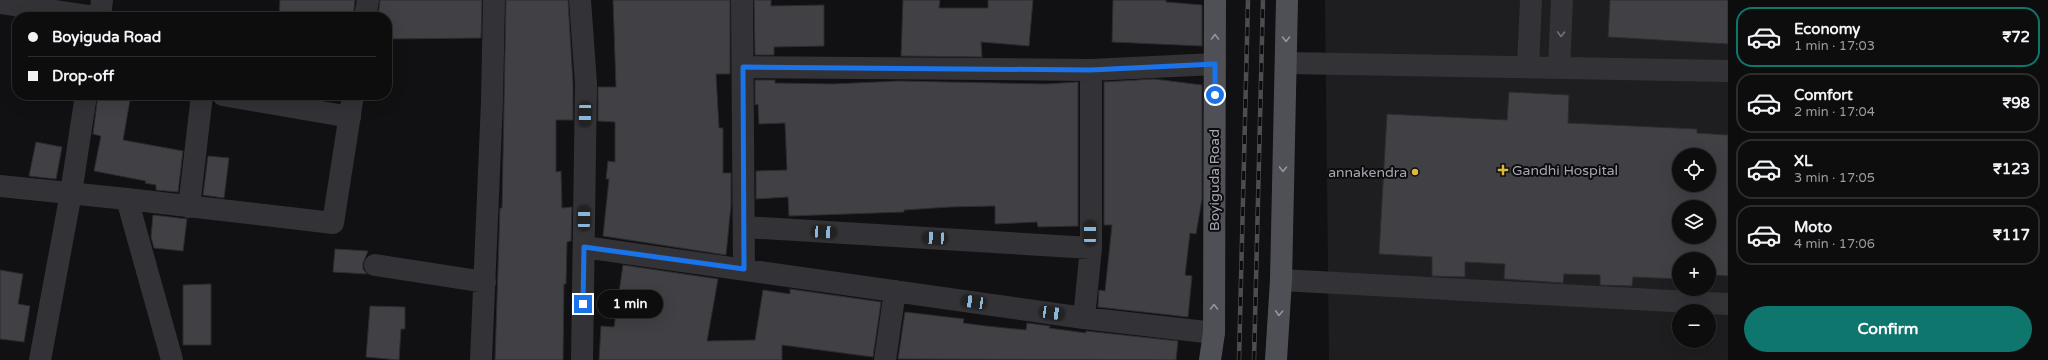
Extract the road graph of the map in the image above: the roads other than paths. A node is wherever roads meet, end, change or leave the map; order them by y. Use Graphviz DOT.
graph roads {
  1 [pos="102,0"];
  2 [pos="368,0"];
  3 [pos="494,0"];
  4 [pos="580,0"];
  5 [pos="742,0"];
  6 [pos="1215,0"];
  7 [pos="1287,0"];
  8 [pos="1531,0"];
  9 [pos="1562,0"];
  10 [pos="0,3"];
  11 [pos="61,12"];
  12 [pos="101,12"];
  13 [pos="366,12"];
  14 [pos="1215,64"];
  15 [pos="1286,64"];
  16 [pos="743,67"];
  17 [pos="1528,67"];
  18 [pos="1560,68"];
  19 [pos="1090,70"];
  20 [pos="1728,71"];
  21 [pos="85,100"];
  22 [pos="201,100"];
  23 [pos="252,100"];
  24 [pos="352,100"];
  25 [pos="350,117"];
  26 [pos="0,186"];
  27 [pos="71,193"];
  28 [pos="127,198"];
  29 [pos="189,207"];
  30 [pos="744,227"];
  31 [pos="584,247"];
  32 [pos="1090,248"];
  33 [pos="375,265"];
  34 [pos="744,269"];
  35 [pos="1281,280"];
  36 [pos="485,282"];
  37 [pos="895,291"];
  38 [pos="1728,304"];
  39 [pos="1084,318"];
  40 [pos="1214,333"];
  41 [pos="40,360"];
  42 [pos="172,360"];
  43 [pos="481,360"];
  44 [pos="582,360"];
  45 [pos="885,360"];
  46 [pos="1210,360"];
  47 [pos="1276,360"];
  1 -- 12 [label="street"];
  2 -- 13 [label="street"];
  3 -- 36 [label="street"];
  4 -- 31 [label="street"];
  5 -- 16 [label="street"];
  14 -- 6 [label="main road, Boyiguda Road, one-way"];
  7 -- 15 [label="main road, one-way"];
  8 -- 17 [label="street"];
  9 -- 18 [label="street, one-way"];
  10 -- 11 [label="street"];
  14 -- 19 [label="street"];
  40 -- 14 [label="main road, Boyiguda Road, one-way"];
  15 -- 17 [label="street"];
  15 -- 35 [label="main road, one-way"];
  16 -- 19 [label="street"];
  16 -- 30 [label="street"];
  17 -- 18 [label="street"];
  18 -- 20 [label="street"];
  19 -- 32 [label="street"];
  21 -- 27 [label="street"];
  22 -- 29 [label="street"];
  23 -- 25 [label="street"];
  24 -- 25 [label="street"];
  25 -- 29 [label="street"];
  26 -- 27 [label="street"];
  27 -- 28 [label="street"];
  27 -- 41 [label="street"];
  28 -- 29 [label="street"];
  28 -- 42 [label="street"];
  30 -- 32 [label="street"];
  30 -- 34 [label="street"];
  31 -- 34 [label="street"];
  31 -- 44 [label="street"];
  32 -- 39 [label="street"];
  33 -- 36 [label="street"];
  34 -- 37 [label="street"];
  35 -- 38 [label="street"];
  35 -- 47 [label="main road, one-way"];
  36 -- 43 [label="street"];
  37 -- 39 [label="street"];
  37 -- 45 [label="street"];
  39 -- 40 [label="street"];
  40 -- 46 [label="main road, Boyiguda Road"];
}
